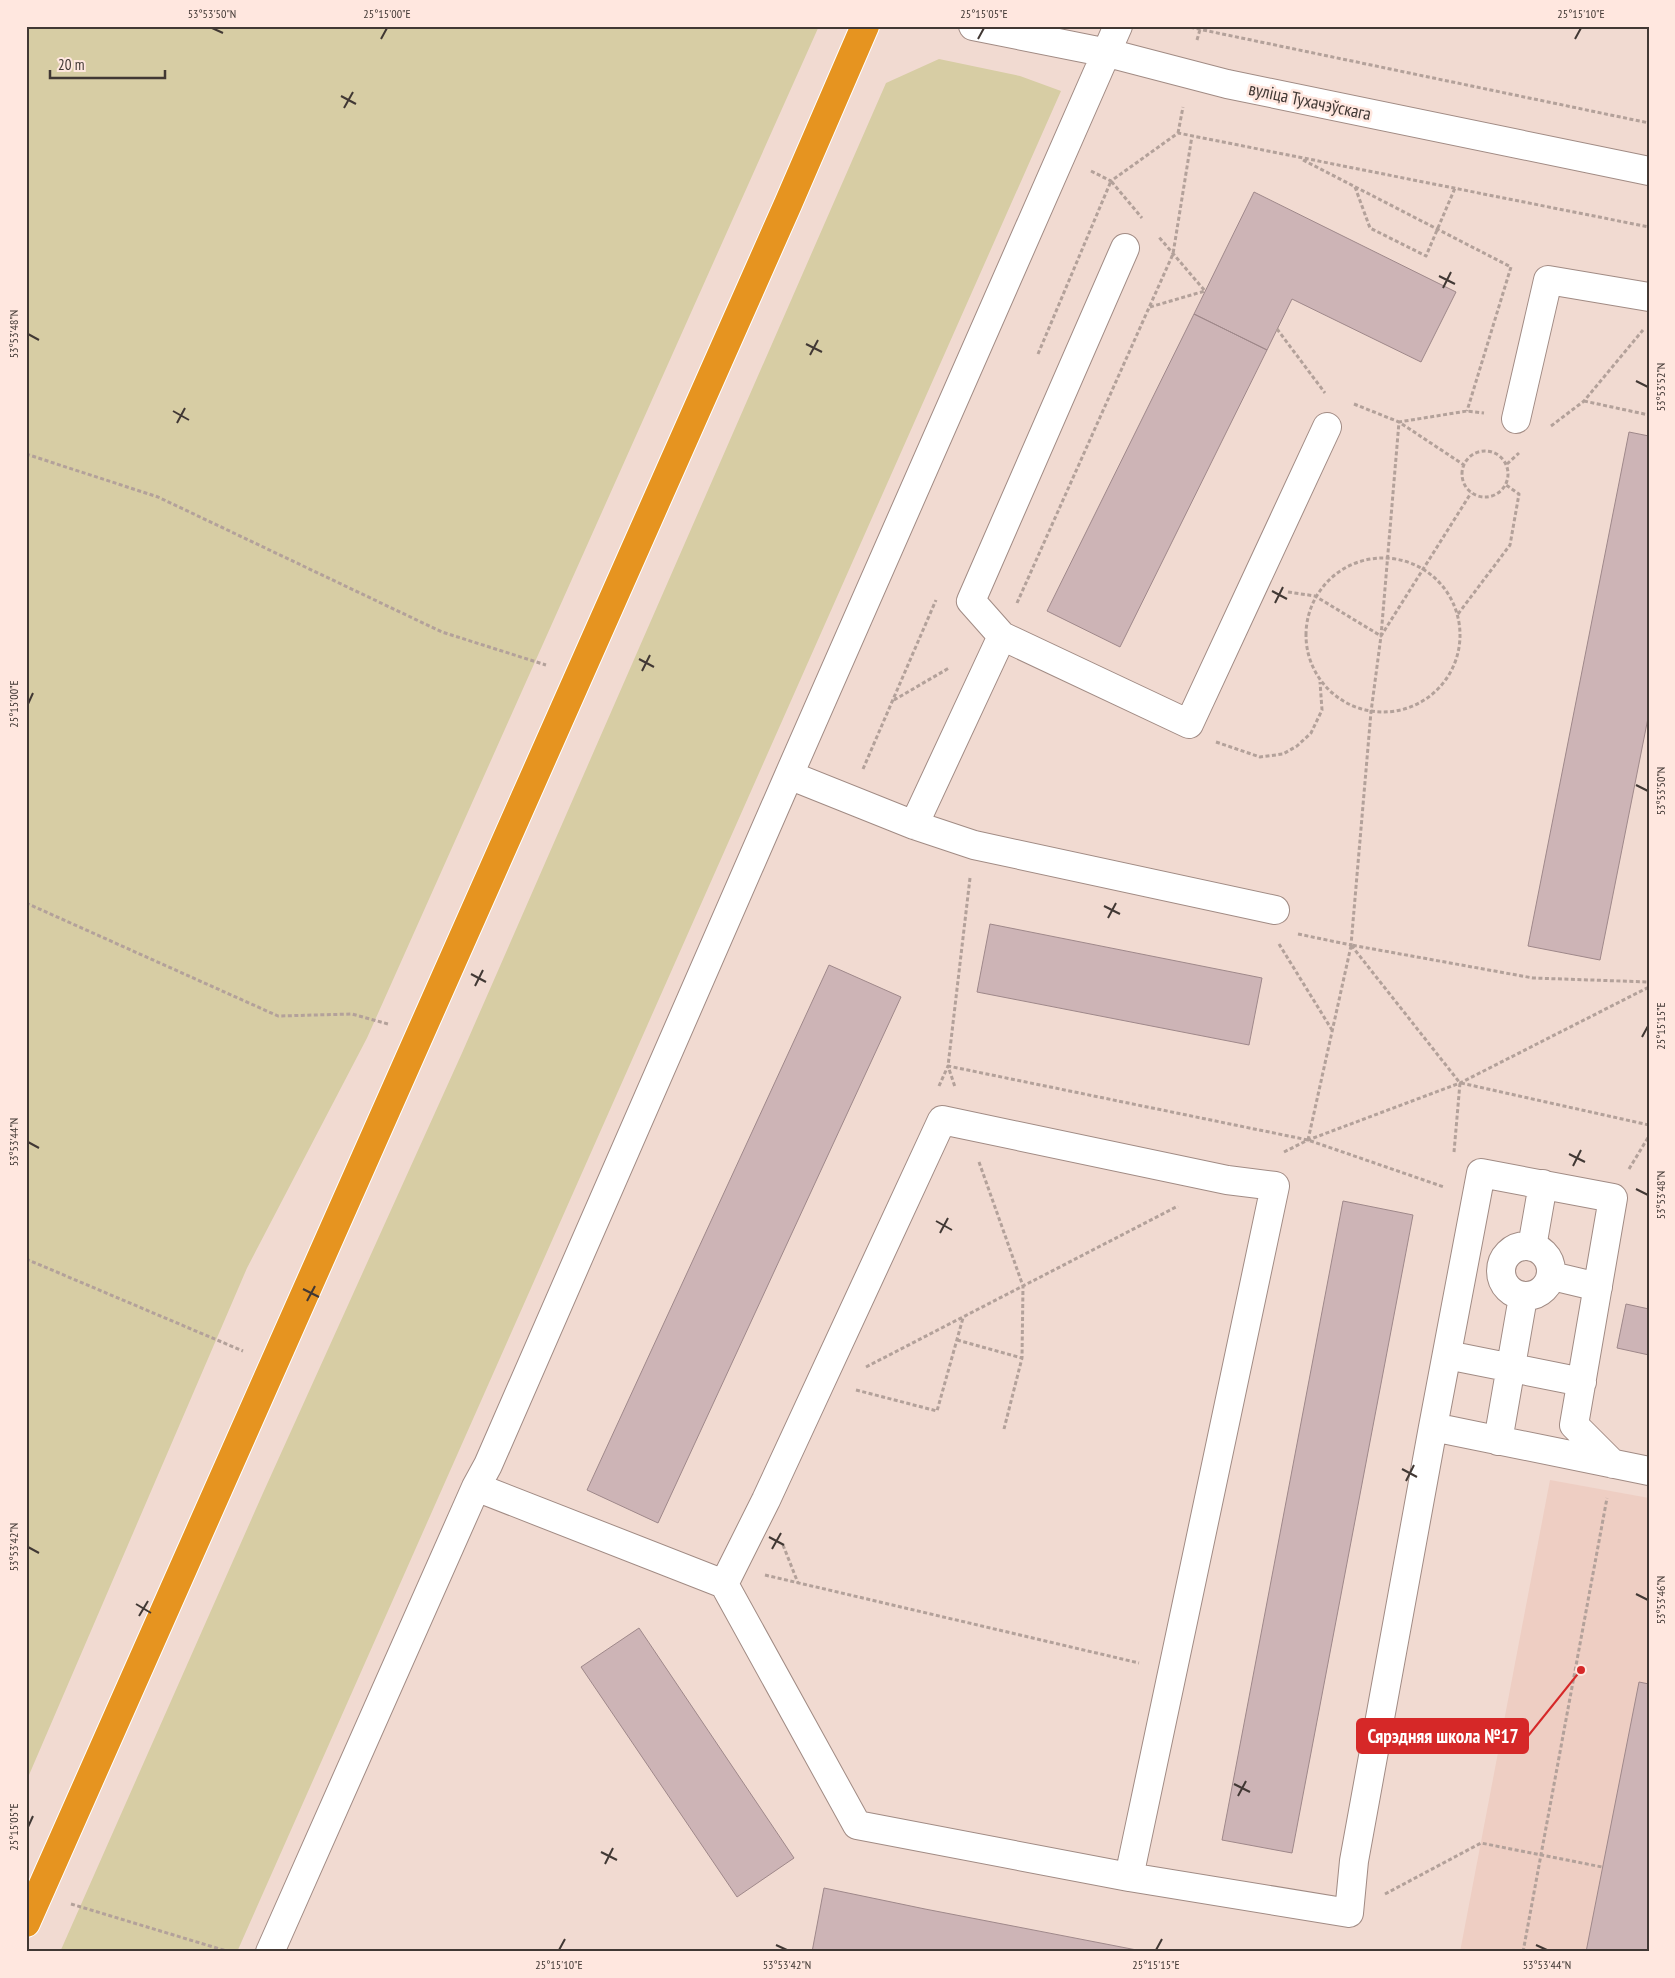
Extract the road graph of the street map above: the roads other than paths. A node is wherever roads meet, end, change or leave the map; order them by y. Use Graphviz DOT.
graph roads {
  1 [pos="865,26"];
  2 [pos="973,26"];
  3 [pos="1118,26"];
  4 [pos="1108,53"];
  5 [pos="1649,171"];
  6 [pos="1125,248"];
  7 [pos="1649,297"];
  8 [pos="1516,419"];
  9 [pos="1327,427"];
  10 [pos="1002,636"];
  11 [pos="789,775"];
  12 [pos="914,825"];
  13 [pos="1272,919"];
  14 [pos="1543,1184"];
  15 [pos="1532,1246"];
  16 [pos="1464,1263"];
  17 [pos="1501,1268"];
  18 [pos="1552,1276"];
  19 [pos="1598,1287"];
  20 [pos="1523,1297"];
  21 [pos="1447,1355"];
  22 [pos="1510,1368"];
  23 [pos="1582,1382"];
  24 [pos="1433,1427"];
  25 [pos="1498,1440"];
  26 [pos="1613,1464"];
  27 [pos="1649,1471"];
  28 [pos="476,1487"];
  29 [pos="728,1576"];
  30 [pos="1130,1877"];
  31 [pos="26,1922"];
  32 [pos="270,1952"];
  1 -- 31 [label="highway"];
  2 -- 4 [label="street, вуліца Тухачэўскага"];
  3 -- 4 [label="street"];
  4 -- 5 [label="street, вуліца Тухачэўскага"];
  4 -- 11 [label="street"];
  6 -- 10 [label="street"];
  7 -- 8 [label="street"];
  9 -- 10 [label="street"];
  10 -- 12 [label="street"];
  11 -- 12 [label="street"];
  11 -- 28 [label="street"];
  12 -- 13 [label="street"];
  14 -- 15 [label="street"];
  14 -- 16 [label="street"];
  14 -- 19 [label="street"];
  15 -- 17 [label="street"];
  15 -- 18 [label="street"];
  16 -- 17 [label="street"];
  16 -- 21 [label="street"];
  17 -- 20 [label="street"];
  18 -- 19 [label="street"];
  18 -- 20 [label="street"];
  19 -- 23 [label="street"];
  20 -- 22 [label="street"];
  21 -- 22 [label="street"];
  21 -- 24 [label="street"];
  22 -- 23 [label="street"];
  22 -- 25 [label="street"];
  23 -- 26 [label="street"];
  24 -- 25 [label="street"];
  24 -- 30 [label="street"];
  25 -- 26 [label="street"];
  26 -- 27 [label="street"];
  28 -- 29 [label="street"];
  28 -- 32 [label="street"];
  29 -- 30 [label="street"];
  29 -- 30 [label="street"];
}
